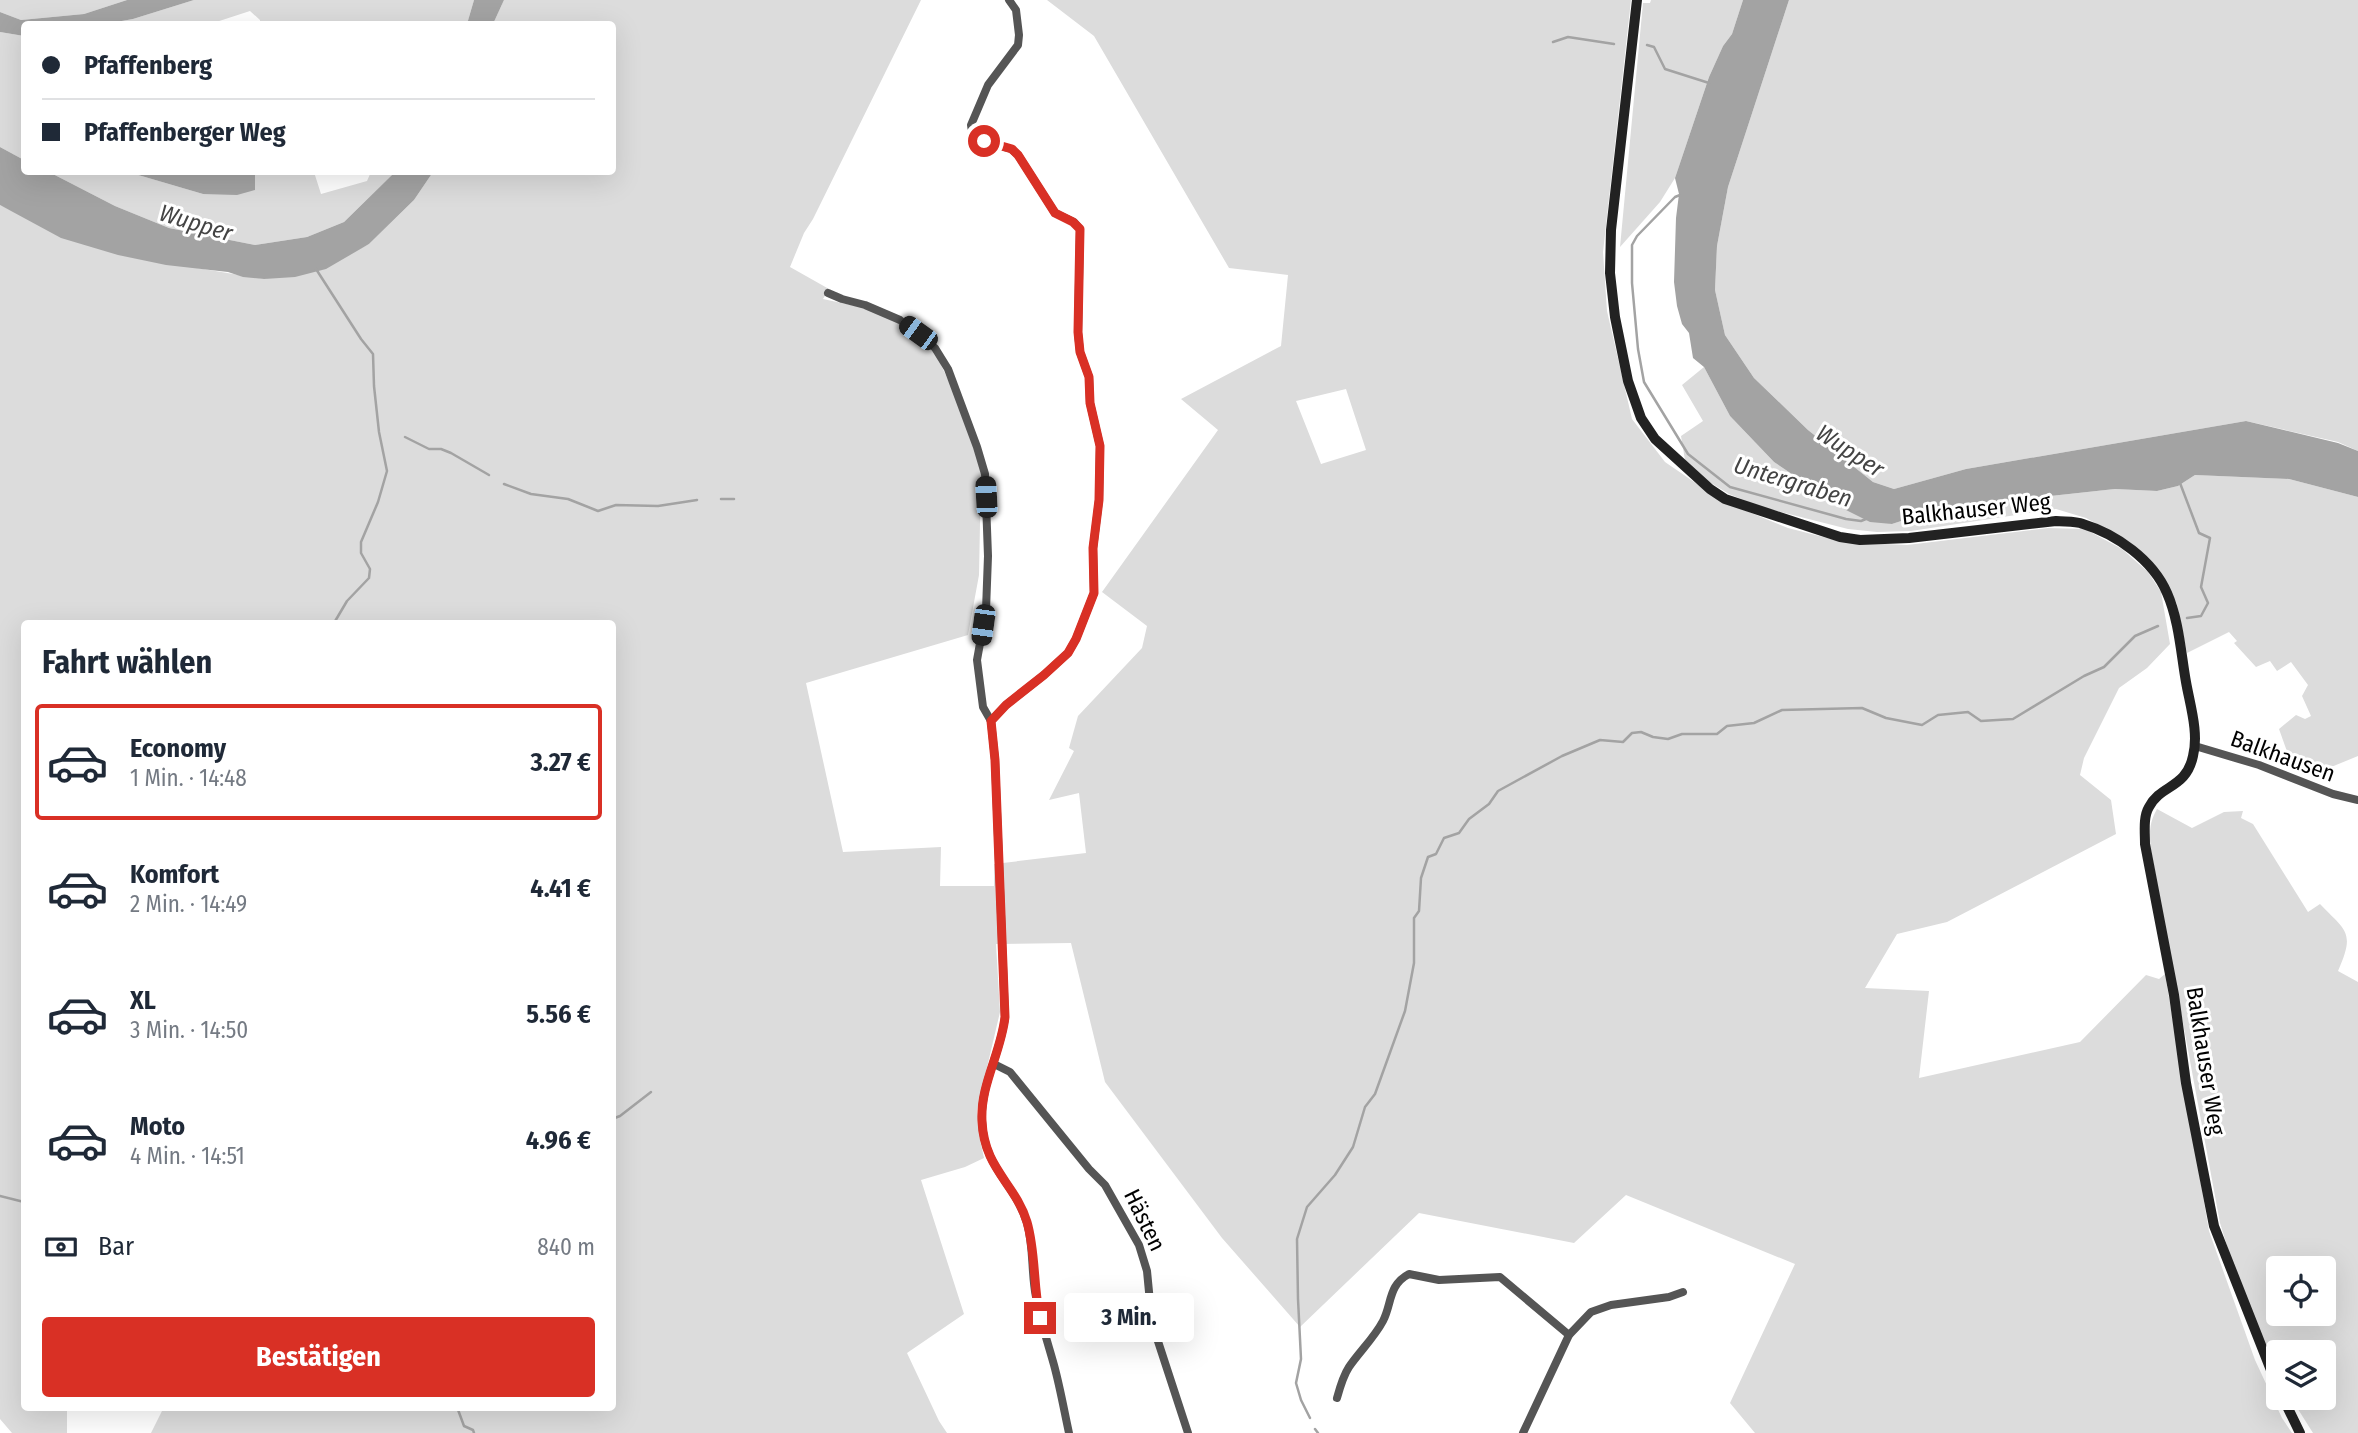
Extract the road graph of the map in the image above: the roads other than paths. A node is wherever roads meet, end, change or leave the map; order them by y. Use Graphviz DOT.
graph roads {
  1 [pos="1009,0"];
  2 [pos="1637,0"];
  3 [pos="828,293"];
  4 [pos="991,721"];
  5 [pos="2195,746"];
  6 [pos="2358,800"];
  7 [pos="994,1063"];
  8 [pos="1683,1292"];
  9 [pos="1569,1335"];
  10 [pos="2266,1358"];
  11 [pos="1337,1398"];
  12 [pos="2289,1410"];
  13 [pos="1069,1433"];
  14 [pos="1188,1433"];
  15 [pos="1523,1433"];
  16 [pos="2300,1433"];
  1 -- 4 [label="street"];
  2 -- 5 [label="main road, Balkhauser Weg"];
  3 -- 4 [label="street"];
  4 -- 7 [label="street"];
  5 -- 6 [label="street, Balkhausen"];
  5 -- 10 [label="main road, Balkhauser Weg"];
  7 -- 13 [label="street"];
  7 -- 14 [label="street, Hästen"];
  8 -- 9 [label="street"];
  9 -- 11 [label="street"];
  9 -- 15 [label="street"];
  12 -- 16 [label="main road"];
}
